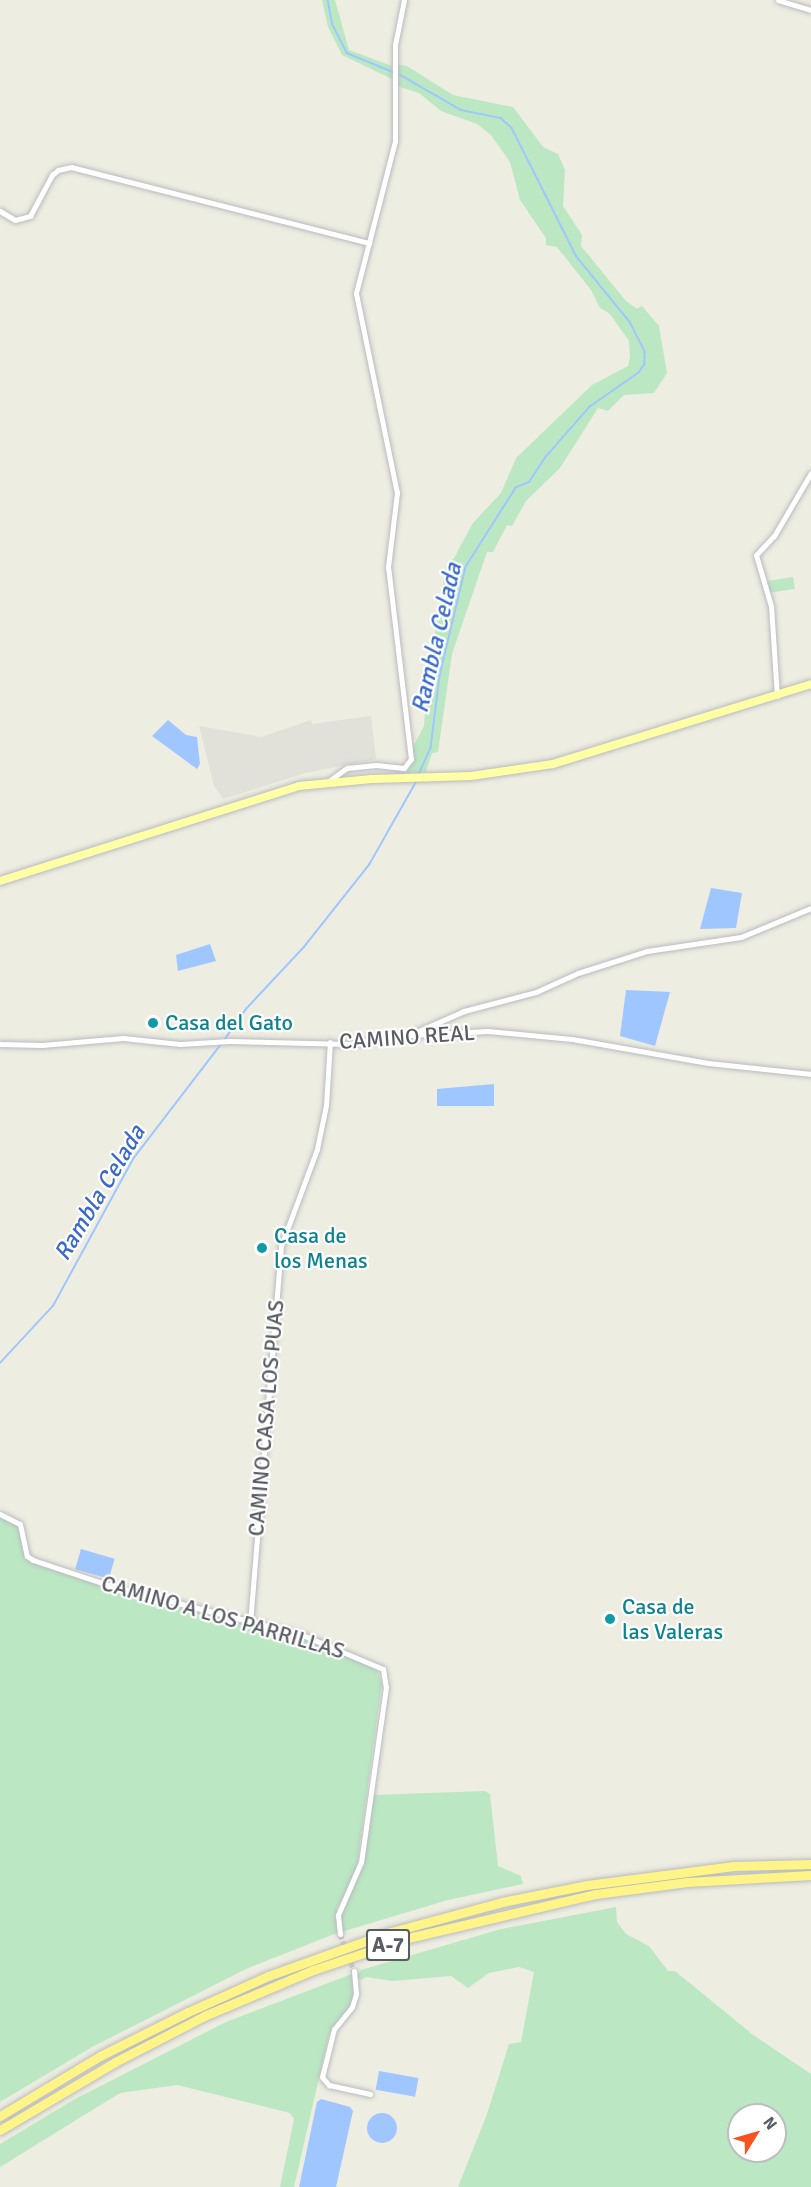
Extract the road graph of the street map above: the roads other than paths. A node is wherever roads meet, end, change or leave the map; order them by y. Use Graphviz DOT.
graph roads {
  1 [pos="404,0"];
  2 [pos="778,0"];
  3 [pos="811,10"];
  4 [pos="0,211"];
  5 [pos="369,243"];
  6 [pos="811,473"];
  7 [pos="811,684"];
  8 [pos="777,696"];
  9 [pos="326,783"];
  10 [pos="0,881"];
  11 [pos="811,908"];
  12 [pos="411,1035"];
  13 [pos="330,1042"];
  14 [pos="0,1044"];
  15 [pos="811,1074"];
  16 [pos="0,1514"];
  17 [pos="250,1623"];
  18 [pos="811,1864"];
  19 [pos="811,1875"];
  20 [pos="340,1934"];
  21 [pos="354,1971"];
  22 [pos="370,2094"];
  23 [pos="0,2116"];
  24 [pos="0,2130"];
  1 -- 5 [label="street"];
  2 -- 3 [label="street"];
  4 -- 5 [label="street"];
  5 -- 9 [label="street"];
  6 -- 8 [label="street"];
  7 -- 8 [label="main road"];
  8 -- 9 [label="main road"];
  9 -- 10 [label="main road"];
  11 -- 12 [label="street"];
  12 -- 13 [label="street, CAMINO REAL"];
  12 -- 15 [label="street, CAMINO REAL"];
  13 -- 14 [label="street, CAMINO REAL"];
  13 -- 17 [label="street, CAMINO CASA LOS PUAS"];
  16 -- 17 [label="street, CAMINO A LOS PARRILLAS"];
  17 -- 20 [label="street, CAMINO A LOS PARRILLAS"];
  18 -- 23 [label="highway, A-7"];
  19 -- 24 [label="highway, A-7"];
  21 -- 22 [label="street"];
}
